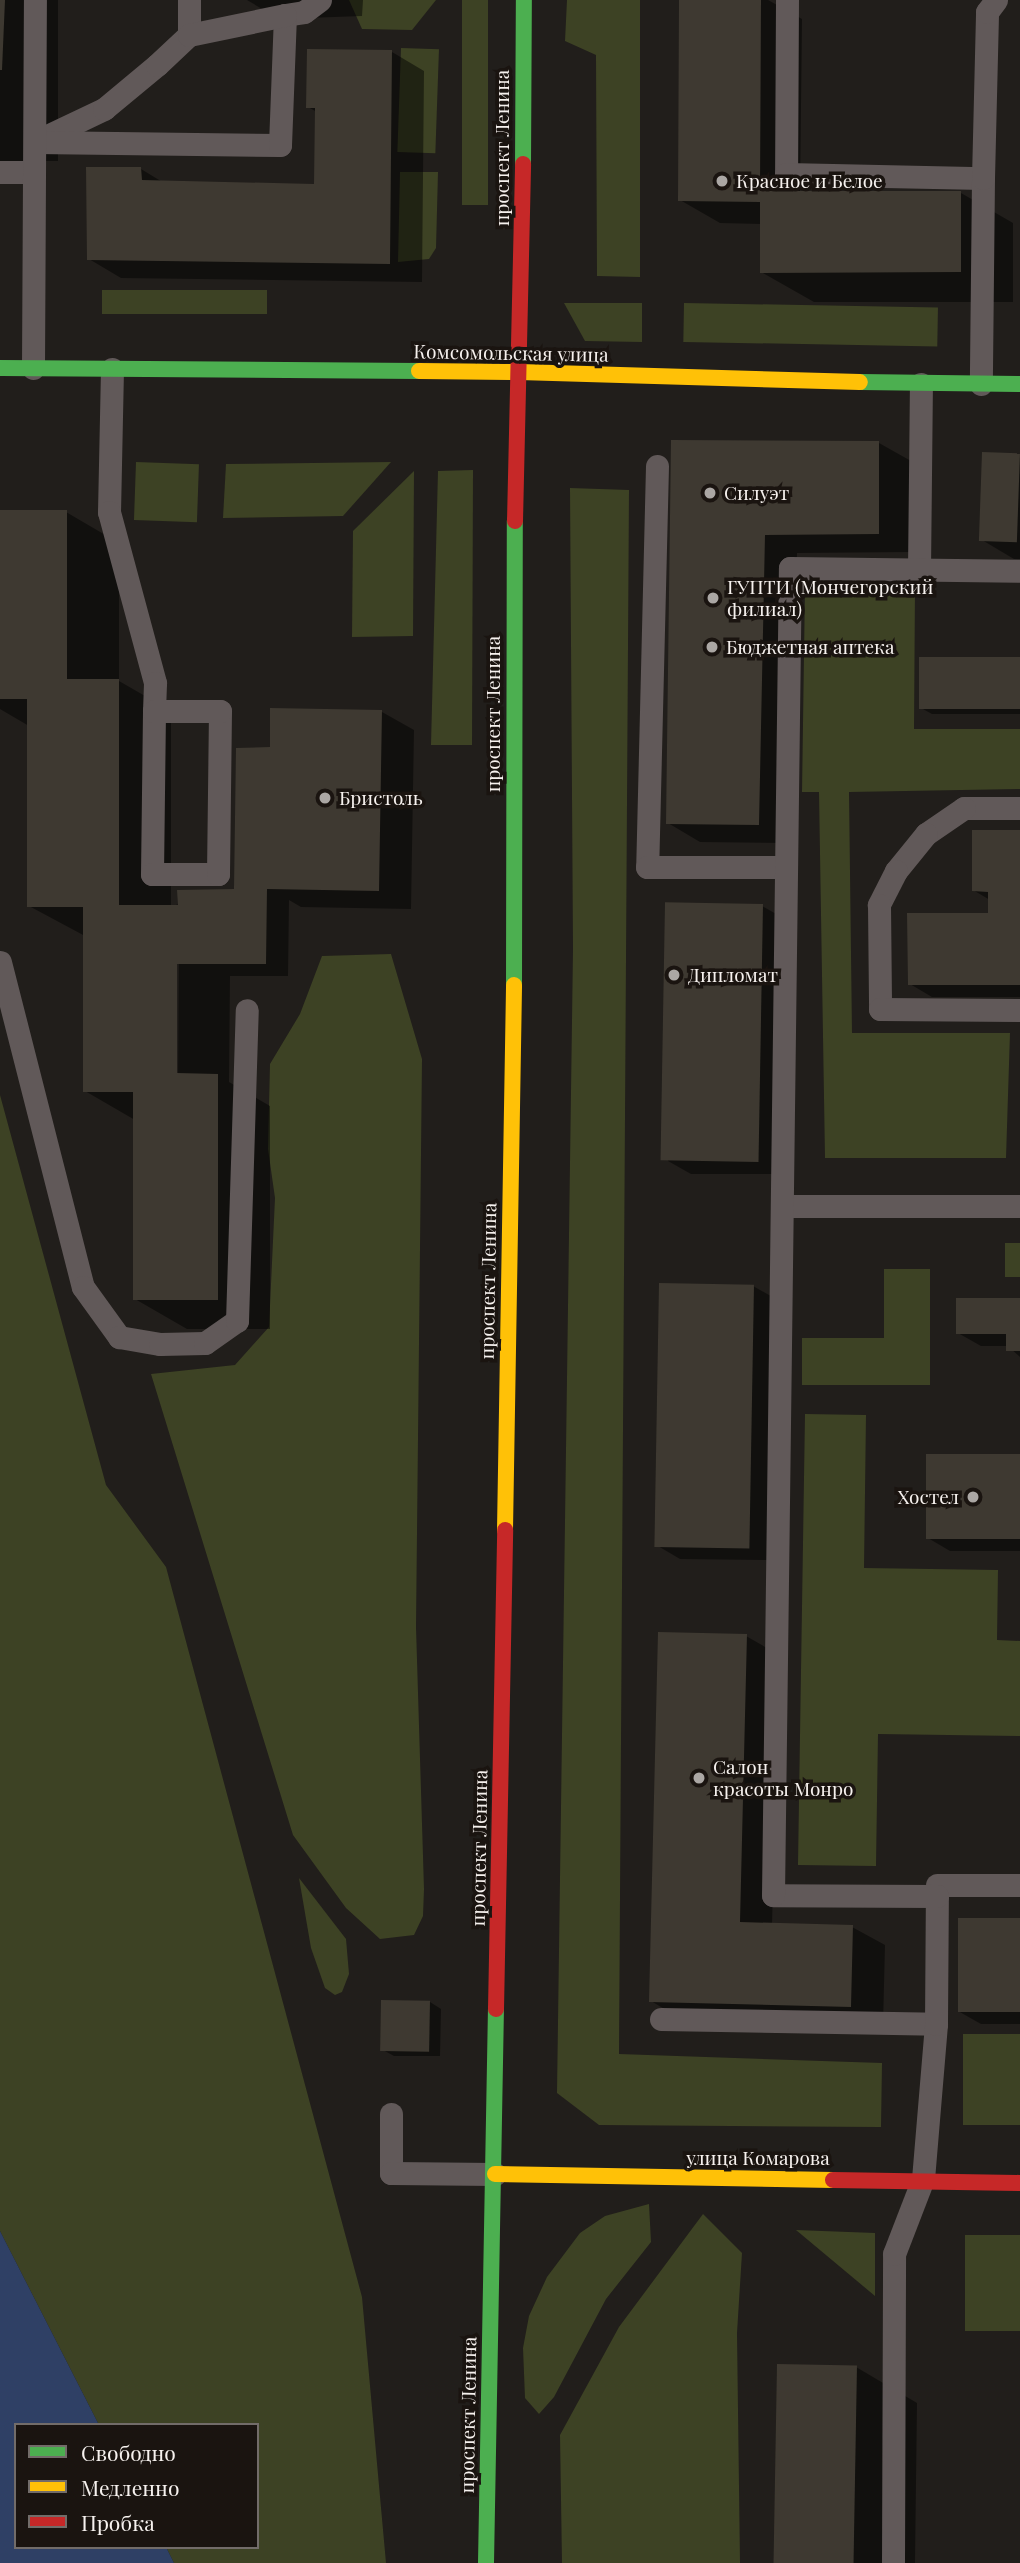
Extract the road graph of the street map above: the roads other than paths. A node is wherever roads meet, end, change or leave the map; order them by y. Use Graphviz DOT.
graph roads {
  1 [pos="35,0"];
  2 [pos="190,0"];
  3 [pos="320,0"];
  4 [pos="524,0"];
  5 [pos="788,0"];
  6 [pos="986,4"];
  7 [pos="285,15"];
  8 [pos="189,35"];
  9 [pos="35,142"];
  10 [pos="0,172"];
  11 [pos="32,172"];
  12 [pos="982,178"];
  13 [pos="0,368"];
  14 [pos="33,368"];
  15 [pos="112,369"];
  16 [pos="519,372"];
  17 [pos="921,384"];
  18 [pos="981,384"];
  19 [pos="1020,384"];
  20 [pos="657,466"];
  21 [pos="919,570"];
  22 [pos="1020,571"];
  23 [pos="154,711"];
  24 [pos="1020,808"];
  25 [pos="785,867"];
  26 [pos="0,962"];
  27 [pos="247,1010"];
  28 [pos="1020,1010"];
  29 [pos="782,1206"];
  30 [pos="1020,1206"];
  31 [pos="937,1882"];
  32 [pos="1020,1885"];
  33 [pos="662,2019"];
  34 [pos="936,2024"];
  35 [pos="391,2114"];
  36 [pos="495,2174"];
  37 [pos="923,2179"];
  38 [pos="1020,2183"];
  39 [pos="486,2563"];
  40 [pos="893,2563"];
  1 -- 9 [label="lane"];
  2 -- 8 [label="lane"];
  3 -- 7 [label="lane"];
  4 -- 16 [label="main road, проспект Ленина"];
  5 -- 12 [label="lane"];
  6 -- 12 [label="lane"];
  7 -- 8 [label="lane"];
  7 -- 9 [label="lane"];
  8 -- 9 [label="lane"];
  9 -- 11 [label="lane"];
  10 -- 11 [label="lane"];
  11 -- 14 [label="lane"];
  12 -- 18 [label="lane"];
  13 -- 14 [label="main road, Комсомольская улица"];
  14 -- 15 [label="main road, Комсомольская улица"];
  15 -- 16 [label="main road, Комсомольская улица"];
  15 -- 23 [label="lane"];
  16 -- 17 [label="main road, Комсомольская улица"];
  16 -- 36 [label="main road, проспект Ленина"];
  17 -- 18 [label="main road, Комсомольская улица"];
  17 -- 21 [label="lane"];
  18 -- 19 [label="main road, Комсомольская улица"];
  20 -- 25 [label="lane"];
  21 -- 22 [label="lane"];
  21 -- 25 [label="lane"];
  23 -- 23 [label="lane"];
  24 -- 28 [label="lane"];
  25 -- 29 [label="lane"];
  26 -- 27 [label="lane"];
  29 -- 30 [label="lane"];
  29 -- 31 [label="lane"];
  31 -- 32 [label="lane"];
  31 -- 34 [label="lane"];
  33 -- 34 [label="lane"];
  34 -- 37 [label="lane"];
  35 -- 36 [label="lane"];
  36 -- 37 [label="main road, улица Комарова"];
  36 -- 39 [label="main road, проспект Ленина"];
  37 -- 38 [label="main road, улица Комарова"];
  37 -- 40 [label="lane"];
}
